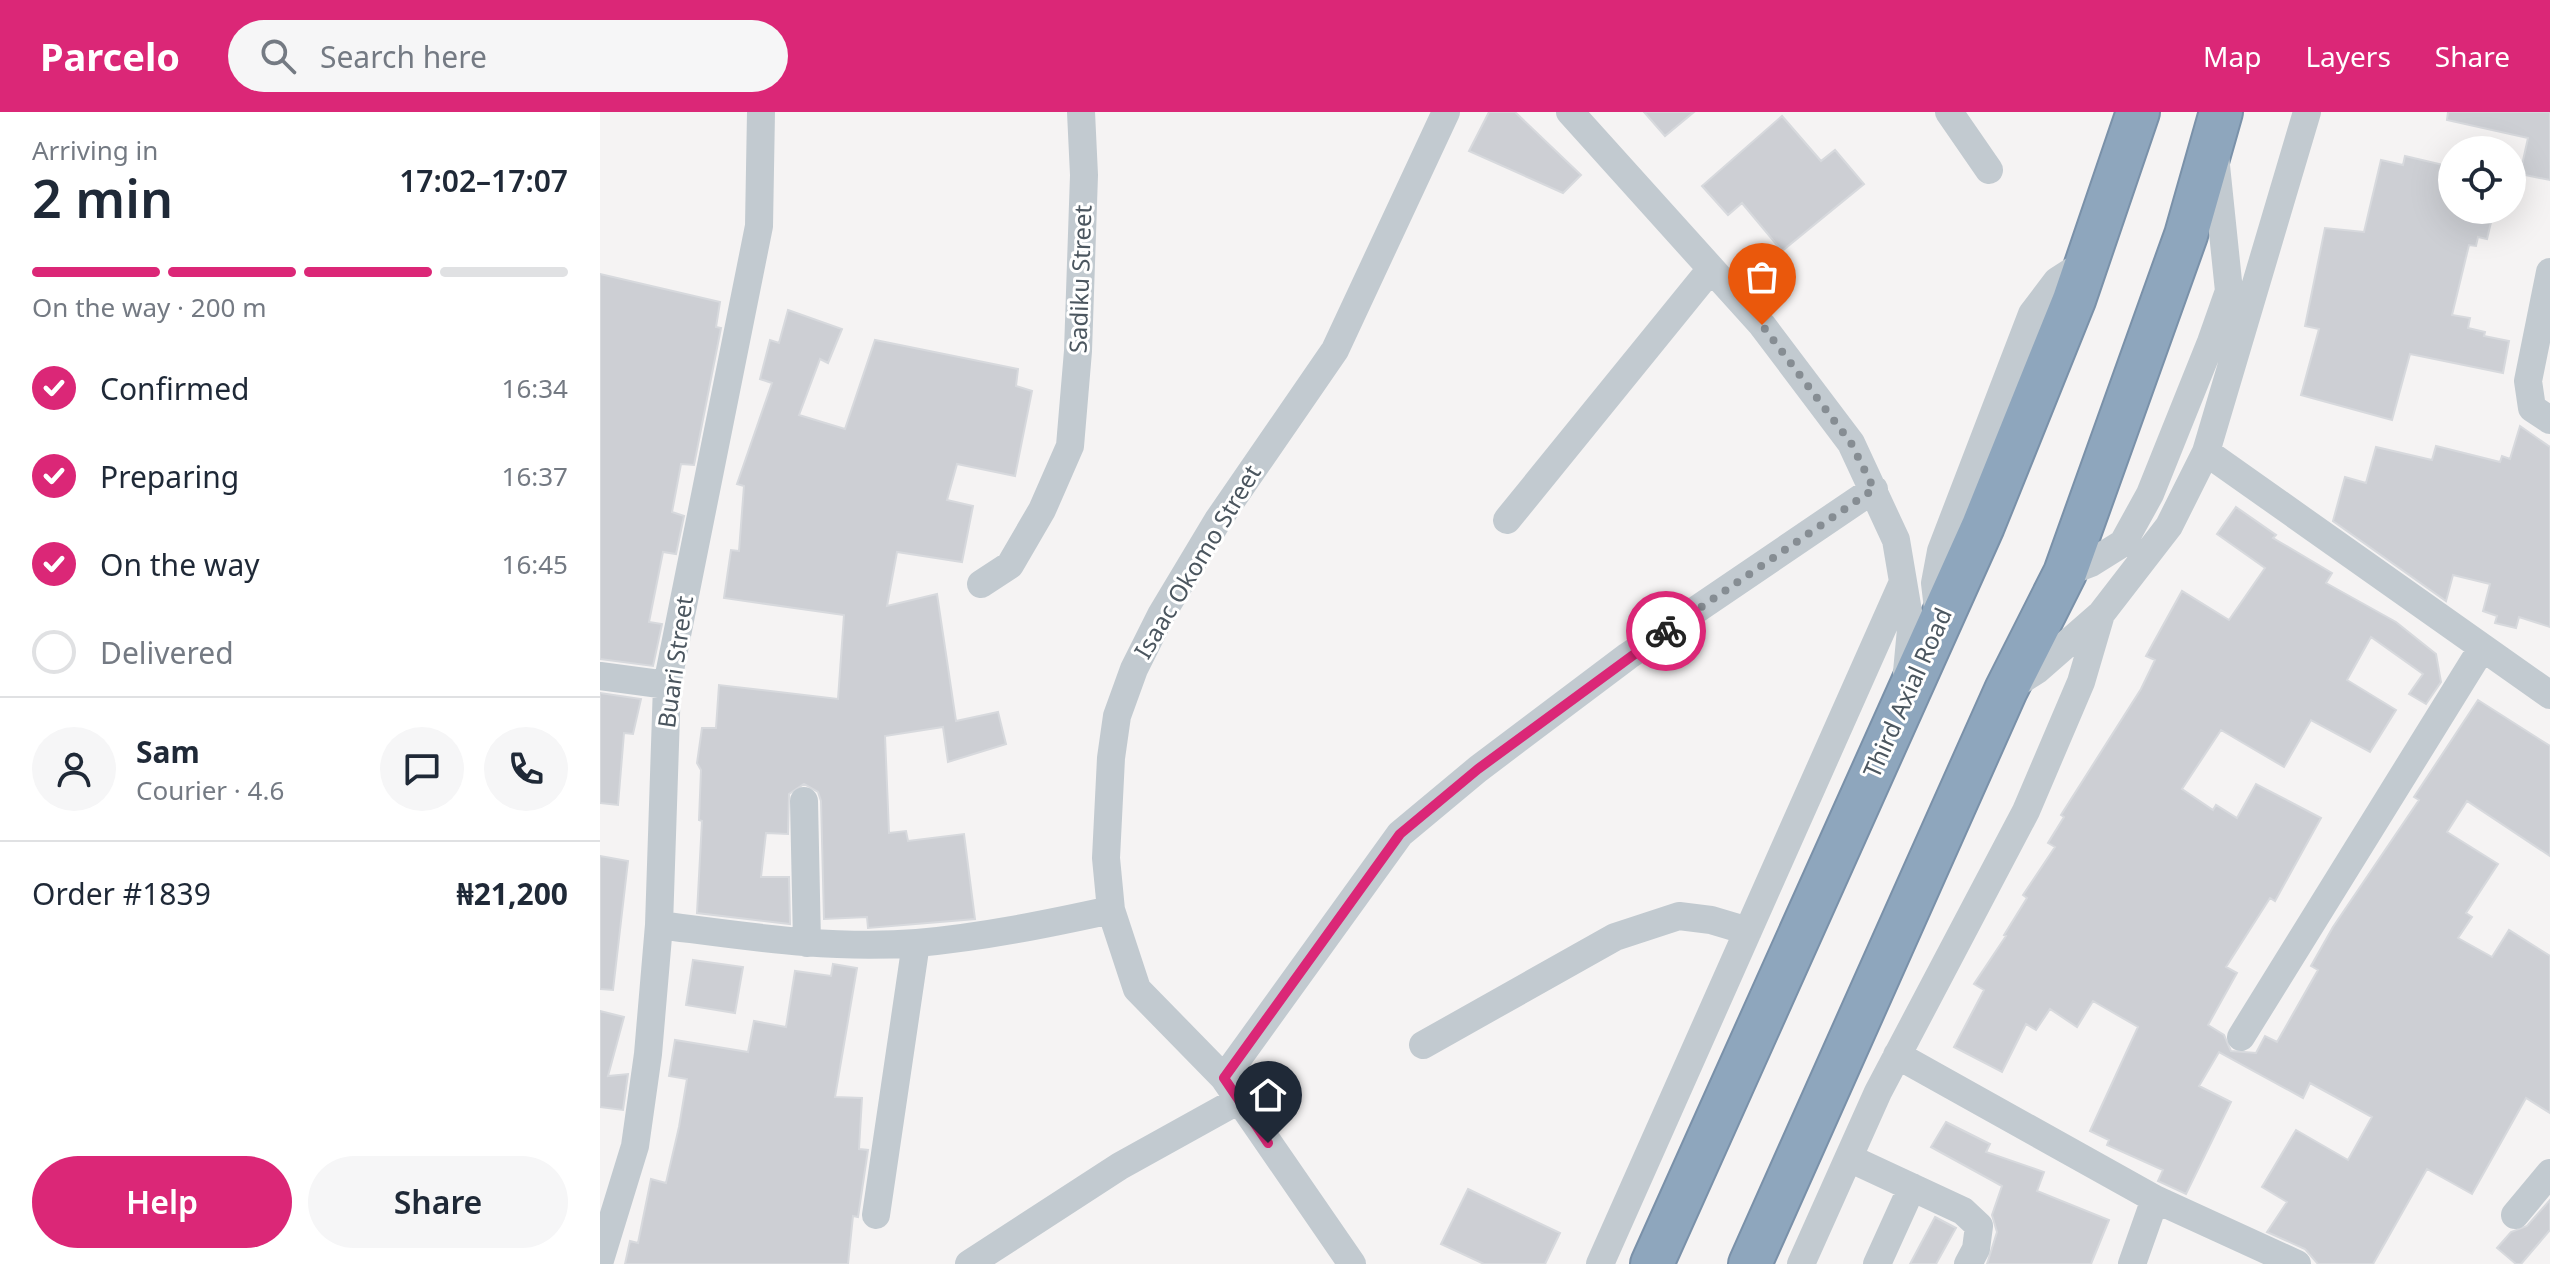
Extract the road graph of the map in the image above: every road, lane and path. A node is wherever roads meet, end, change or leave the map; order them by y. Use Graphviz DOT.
graph roads {
  1 [pos="761,112"];
  2 [pos="1081,112"];
  3 [pos="1446,112"];
  4 [pos="1570,112"];
  5 [pos="1949,112"];
  6 [pos="2138,112"];
  7 [pos="2307,112"];
  8 [pos="2217,126"];
  9 [pos="1989,170"];
  10 [pos="1710,270"];
  11 [pos="2550,272"];
  12 [pos="2550,420"];
  13 [pos="2206,452"];
  14 [pos="1874,489"];
  15 [pos="1507,520"];
  16 [pos="2065,573"];
  17 [pos="1903,582"];
  18 [pos="981,584"];
  19 [pos="2101,614"];
  20 [pos="2482,648"];
  21 [pos="600,676"];
  22 [pos="667,685"];
  23 [pos="2006,690"];
  24 [pos="2550,695"];
  25 [pos="1898,716"];
  26 [pos="804,801"];
  27 [pos="1111,910"];
  28 [pos="659,925"];
  29 [pos="1748,931"];
  30 [pos="807,943"];
  31 [pos="916,943"];
  32 [pos="2241,1037"];
  33 [pos="1423,1045"];
  34 [pos="1897,1055"];
  35 [pos="1232,1089"];
  36 [pos="1849,1158"];
  37 [pos="2550,1173"];
  38 [pos="1912,1187"];
  39 [pos="2155,1199"];
  40 [pos="876,1215"];
  41 [pos="2515,1215"];
  42 [pos="600,1260"];
  43 [pos="969,1264"];
  44 [pos="1352,1264"];
  45 [pos="1600,1264"];
  46 [pos="1652,1264"];
  47 [pos="1750,1264"];
  48 [pos="1801,1264"];
  49 [pos="1877,1264"];
  50 [pos="1968,1264"];
  51 [pos="2132,1264"];
  52 [pos="2297,1264"];
  1 -- 22 [label="street, Buari Street"];
  2 -- 18 [label="street, Sadiku Street"];
  3 -- 27 [label="street, Isaac Okomo Street"];
  4 -- 10 [label="street"];
  5 -- 9 [label="street"];
  6 -- 25 [label="highway, Third Axial Road"];
  7 -- 13 [label="street"];
  8 -- 16 [label="highway"];
  8 -- 16 [label="street"];
  10 -- 14 [label="street"];
  10 -- 15 [label="street"];
  11 -- 12 [label="street"];
  13 -- 19 [label="street"];
  13 -- 20 [label="street"];
  14 -- 17 [label="street"];
  14 -- 35 [label="street"];
  16 -- 23 [label="highway"];
  17 -- 25 [label="street"];
  17 -- 29 [label="street"];
  19 -- 23 [label="street"];
  19 -- 34 [label="street"];
  20 -- 24 [label="street"];
  20 -- 32 [label="street"];
  21 -- 22 [label="street"];
  22 -- 28 [label="street, Buari Street"];
  23 -- 47 [label="highway"];
  25 -- 46 [label="highway, Third Axial Road"];
  26 -- 30 [label="street"];
  27 -- 31 [label="street"];
  27 -- 35 [label="street, Isaac Okomo Street"];
  28 -- 30 [label="street"];
  28 -- 42 [label="street, Buari Street"];
  29 -- 33 [label="street"];
  29 -- 45 [label="street"];
  30 -- 31 [label="street"];
  31 -- 40 [label="street"];
  34 -- 36 [label="street"];
  34 -- 39 [label="street"];
  35 -- 43 [label="street"];
  35 -- 44 [label="street, Isaac Okomo Street"];
  36 -- 38 [label="street"];
  36 -- 48 [label="street"];
  37 -- 41 [label="street"];
  38 -- 49 [label="street"];
  38 -- 50 [label="street"];
  39 -- 51 [label="street"];
  39 -- 52 [label="street"];
}
